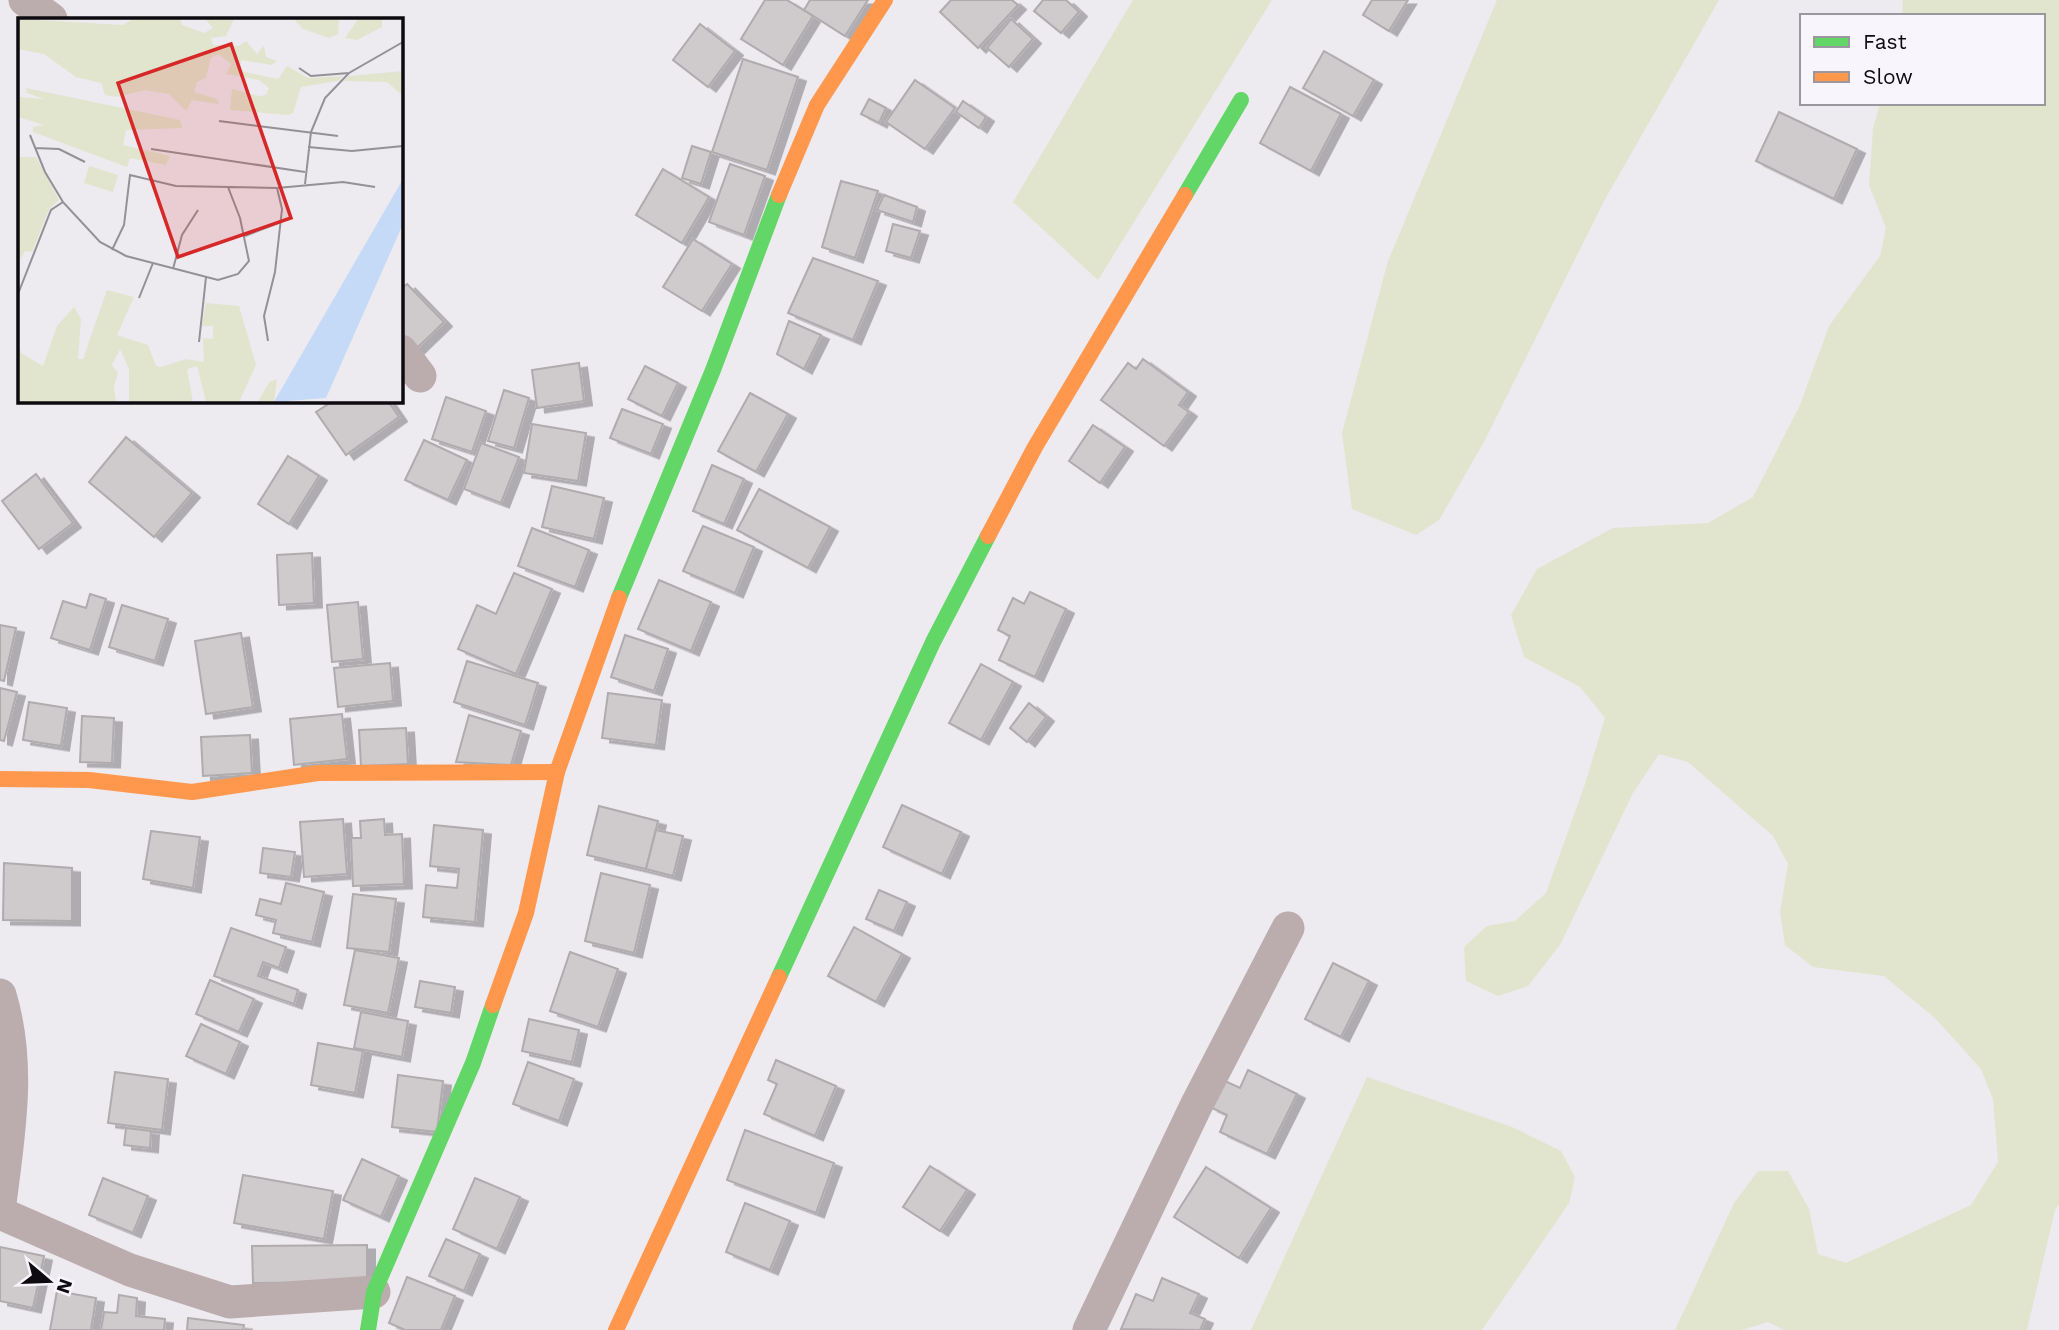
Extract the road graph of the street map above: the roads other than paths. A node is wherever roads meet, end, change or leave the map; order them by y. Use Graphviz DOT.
graph roads {
  1 [pos="25,0"];
  2 [pos="885,0"];
  3 [pos="50,18"];
  4 [pos="1241,100"];
  5 [pos="556,772"];
  6 [pos="0,779"];
  7 [pos="1288,928"];
  8 [pos="0,995"];
  9 [pos="0,1203"];
  10 [pos="0,1213"];
  11 [pos="374,1292"];
  12 [pos="368,1330"];
  13 [pos="616,1330"];
  14 [pos="1089,1330"];
  1 -- 3 [label="street"];
  2 -- 5 [label="street"];
  4 -- 13 [label="street"];
  5 -- 6 [label="street"];
  5 -- 11 [label="street"];
  7 -- 14 [label="street"];
  8 -- 9 [label="street"];
  10 -- 11 [label="street"];
  11 -- 12 [label="street"];
}
